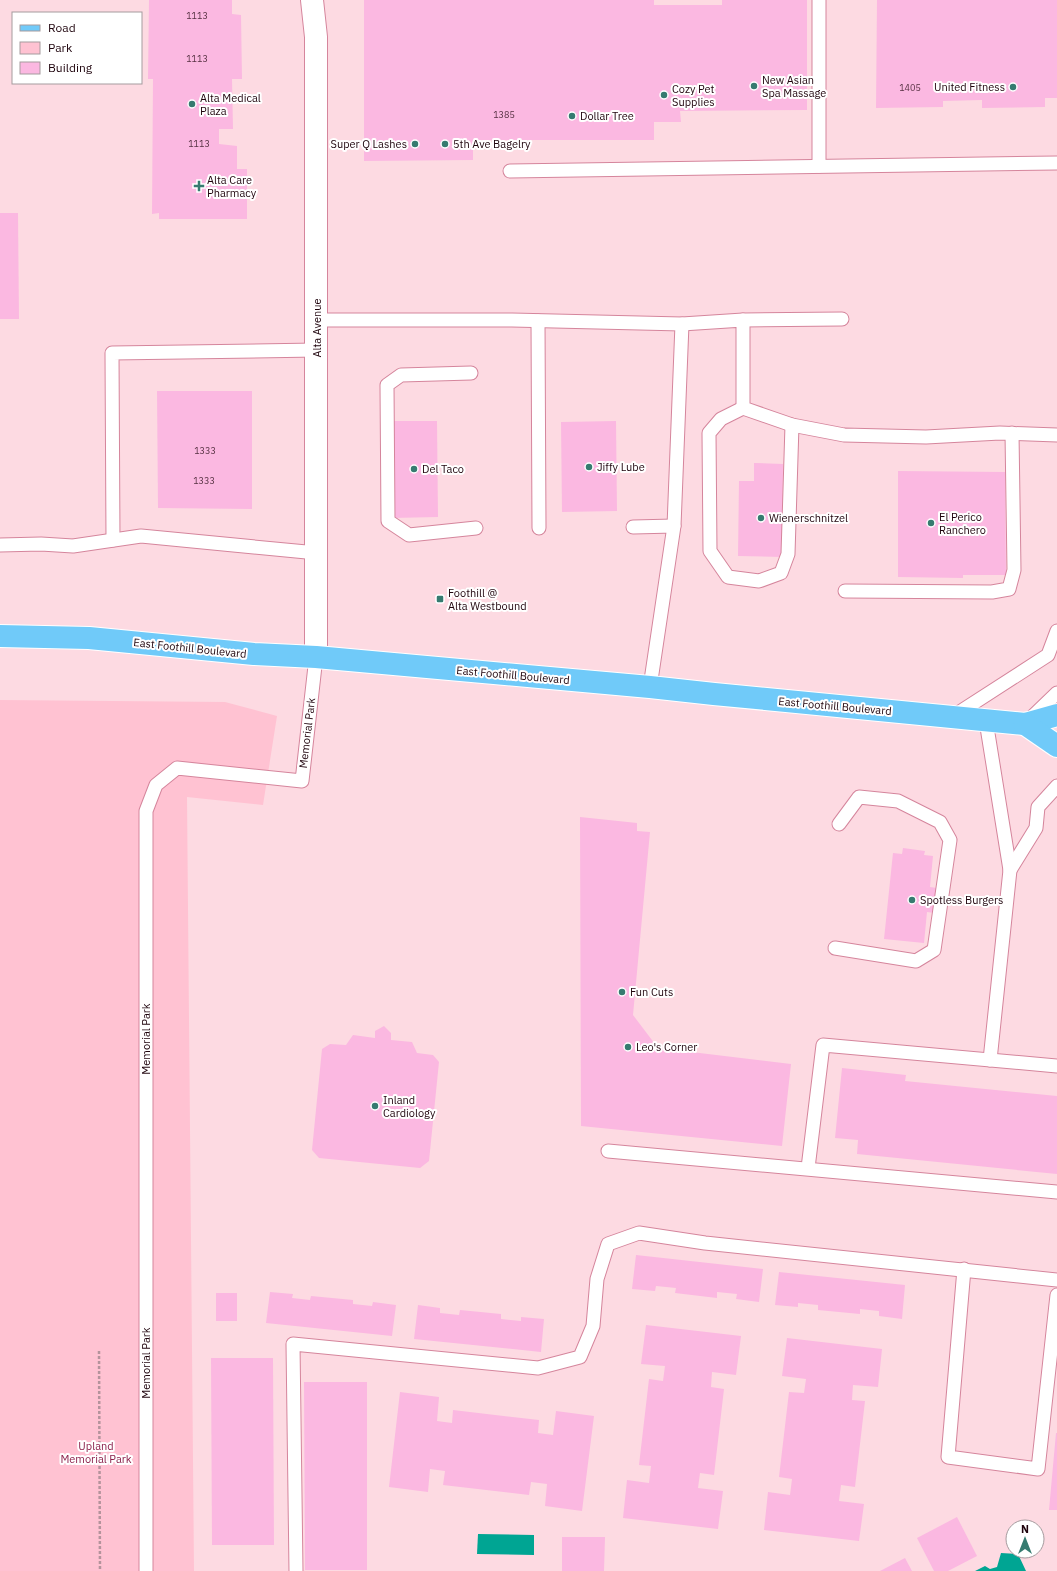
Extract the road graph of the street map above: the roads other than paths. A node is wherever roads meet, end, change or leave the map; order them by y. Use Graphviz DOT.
graph roads {
  1 [pos="312,0"];
  2 [pos="818,0"];
  3 [pos="1057,163"];
  4 [pos="819,166"];
  5 [pos="510,171"];
  6 [pos="842,319"];
  7 [pos="317,320"];
  8 [pos="743,320"];
  9 [pos="538,321"];
  10 [pos="682,324"];
  11 [pos="317,350"];
  12 [pos="471,373"];
  13 [pos="743,408"];
  14 [pos="792,425"];
  15 [pos="1012,433"];
  16 [pos="1057,435"];
  17 [pos="674,526"];
  18 [pos="633,527"];
  19 [pos="476,528"];
  20 [pos="539,528"];
  21 [pos="113,540"];
  22 [pos="0,545"];
  23 [pos="317,553"];
  24 [pos="846,591"];
  25 [pos="1057,631"];
  26 [pos="0,636"];
  27 [pos="316,657"];
  28 [pos="650,687"];
  29 [pos="1057,693"];
  30 [pos="1057,715"];
  31 [pos="951,717"];
  32 [pos="986,720"];
  33 [pos="1025,724"];
  34 [pos="1057,746"];
  35 [pos="1057,786"];
  36 [pos="839,824"];
  37 [pos="1010,870"];
  38 [pos="835,948"];
  39 [pos="990,1060"];
  40 [pos="1057,1066"];
  41 [pos="608,1151"];
  42 [pos="808,1168"];
  43 [pos="1057,1192"];
  44 [pos="964,1269"];
  45 [pos="1057,1280"];
  46 [pos="1057,1295"];
  47 [pos="146,1571"];
  48 [pos="296,1571"];
  1 -- 7 [label="street, Alta Avenue"];
  2 -- 4 [label="lane"];
  3 -- 4 [label="lane"];
  4 -- 5 [label="lane"];
  6 -- 8 [label="lane"];
  7 -- 9 [label="lane"];
  7 -- 11 [label="street, Alta Avenue"];
  8 -- 10 [label="lane"];
  8 -- 13 [label="lane"];
  9 -- 10 [label="lane"];
  9 -- 20 [label="lane"];
  10 -- 17 [label="lane"];
  11 -- 21 [label="lane"];
  11 -- 23 [label="street, Alta Avenue"];
  12 -- 19 [label="lane"];
  13 -- 14 [label="lane"];
  13 -- 14 [label="lane"];
  14 -- 15 [label="lane"];
  15 -- 16 [label="lane"];
  15 -- 24 [label="lane"];
  17 -- 18 [label="lane"];
  17 -- 28 [label="lane"];
  21 -- 22 [label="lane"];
  21 -- 23 [label="lane"];
  23 -- 27 [label="street, Alta Avenue"];
  25 -- 31 [label="lane"];
  26 -- 27 [label="main road, East Foothill Boulevard"];
  27 -- 28 [label="main road, East Foothill Boulevard"];
  27 -- 47 [label="lane, Memorial Park"];
  28 -- 31 [label="main road, East Foothill Boulevard"];
  29 -- 33 [label="lane"];
  30 -- 33 [label="main road, East Foothill Boulevard"];
  31 -- 32 [label="main road, East Foothill Boulevard"];
  32 -- 33 [label="main road, East Foothill Boulevard"];
  32 -- 37 [label="lane"];
  33 -- 34 [label="main road, East Foothill Boulevard"];
  35 -- 37 [label="lane"];
  36 -- 38 [label="lane"];
  37 -- 39 [label="lane"];
  39 -- 40 [label="lane"];
  39 -- 42 [label="lane"];
  41 -- 42 [label="lane"];
  42 -- 43 [label="lane"];
  44 -- 45 [label="lane"];
  44 -- 46 [label="lane"];
  44 -- 48 [label="lane"];
}
